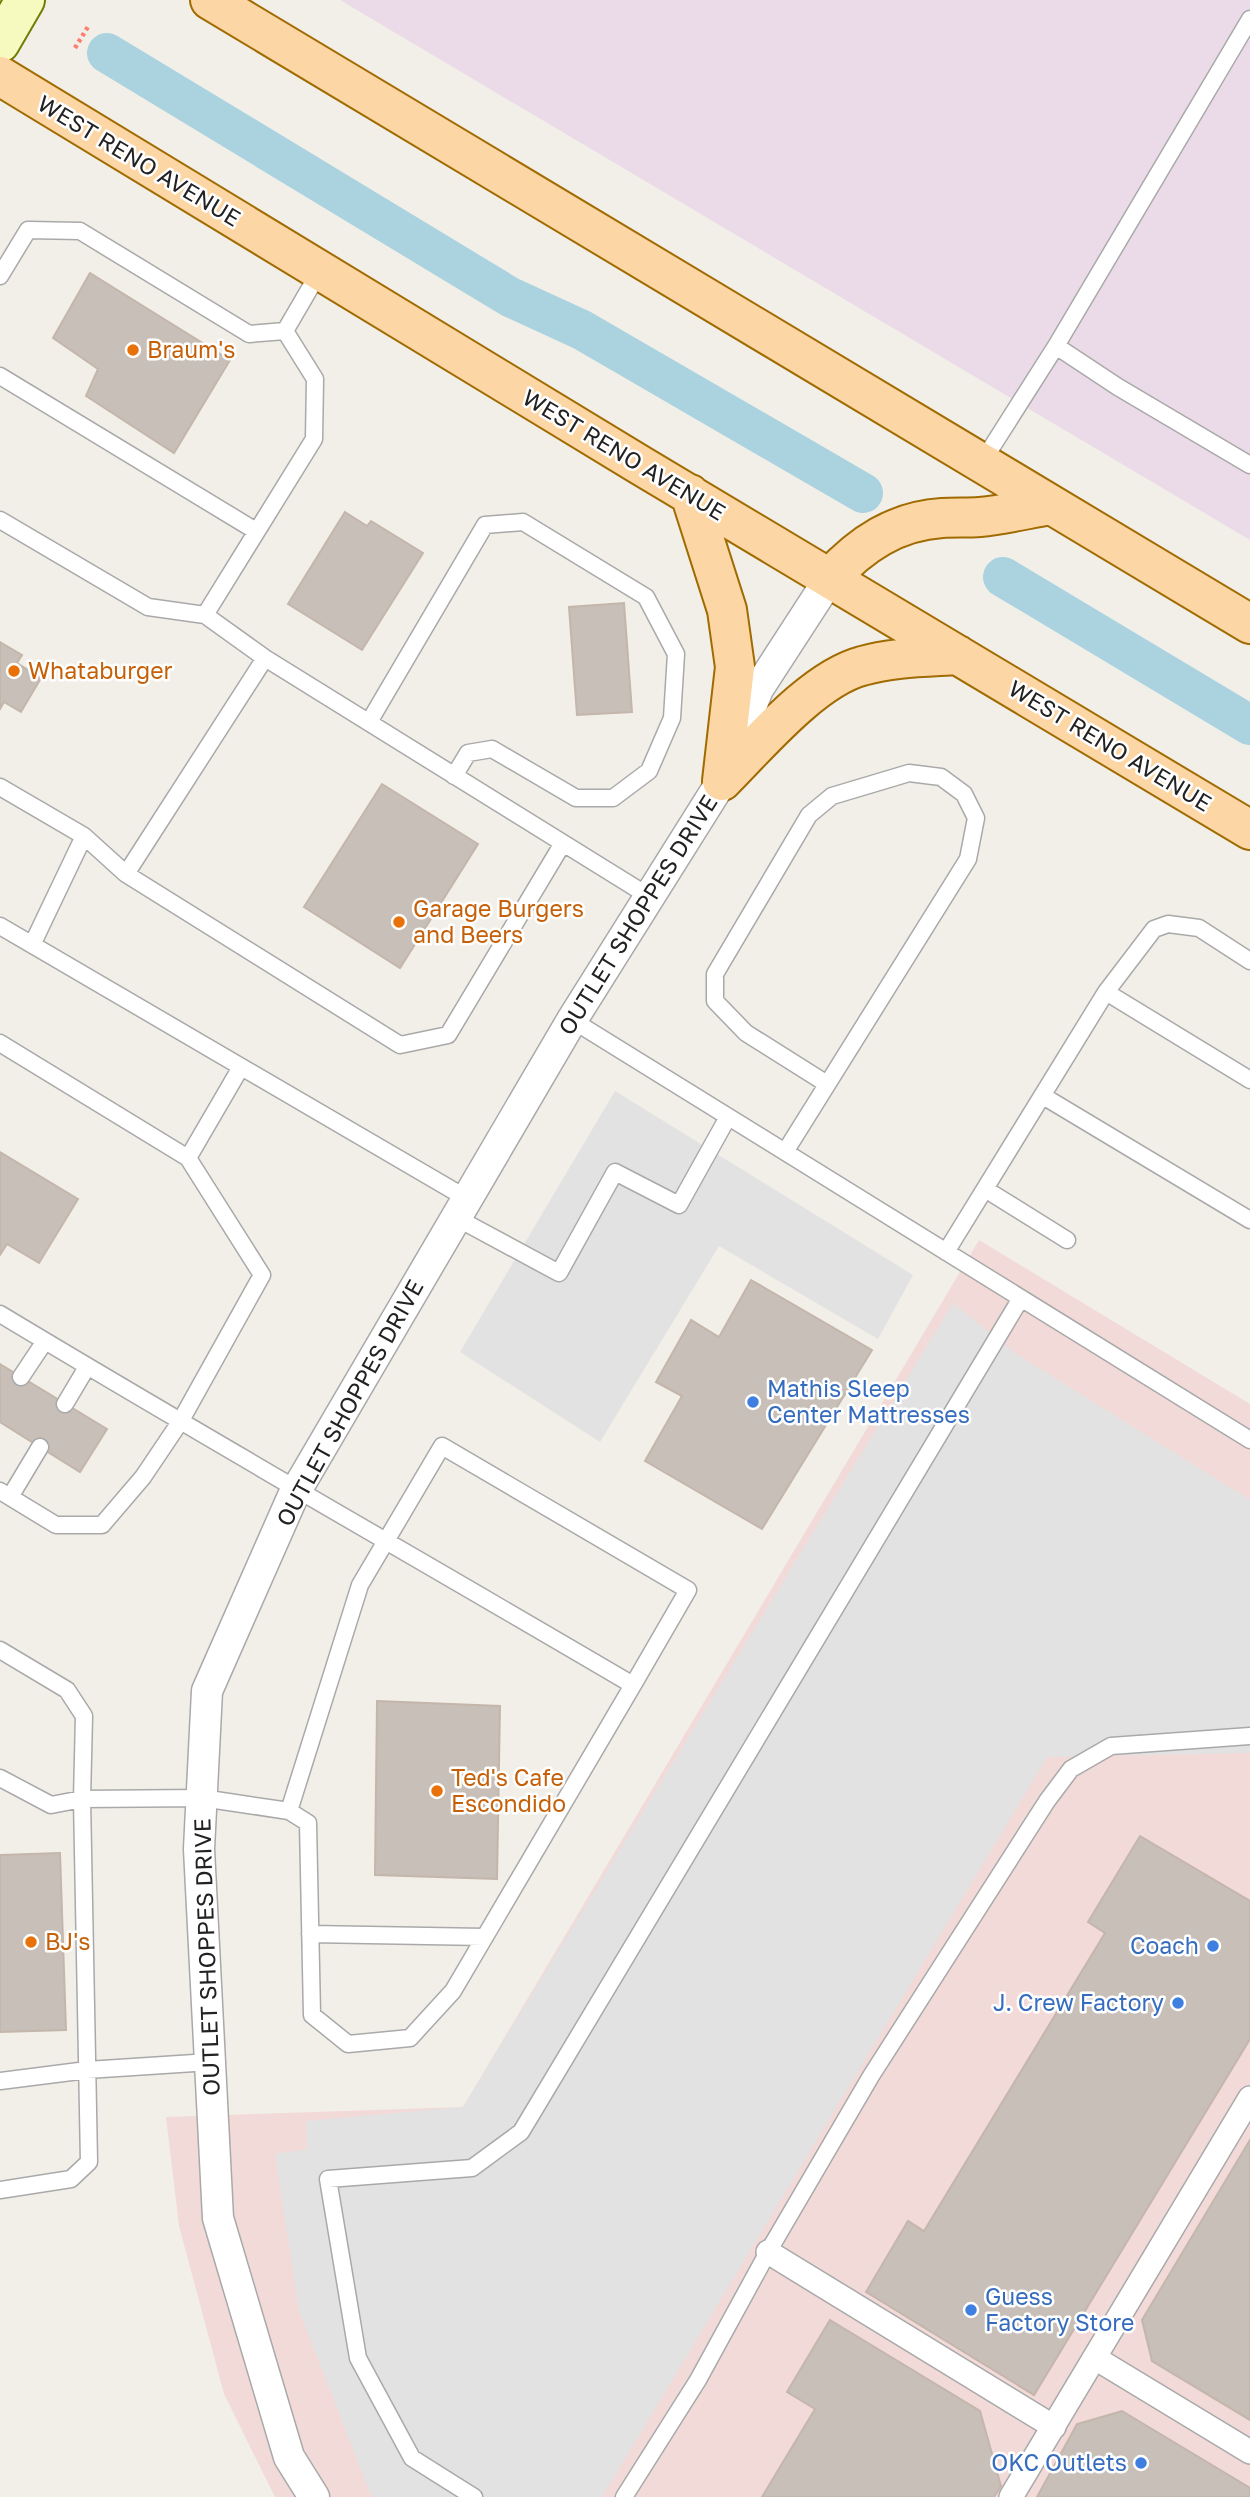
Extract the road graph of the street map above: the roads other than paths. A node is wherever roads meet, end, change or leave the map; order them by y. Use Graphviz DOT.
graph roads {
  1 [pos="25,0"];
  2 [pos="210,0"];
  3 [pos="1250,19"];
  4 [pos="0,43"];
  5 [pos="0,76"];
  6 [pos="320,271"];
  7 [pos="0,276"];
  8 [pos="285,331"];
  9 [pos="1056,346"];
  10 [pos="0,376"];
  11 [pos="981,464"];
  12 [pos="1250,465"];
  13 [pos="690,494"];
  14 [pos="1050,505"];
  15 [pos="0,520"];
  16 [pos="256,531"];
  17 [pos="830,578"];
  18 [pos="205,615"];
  19 [pos="1250,624"];
  20 [pos="958,655"];
  21 [pos="265,658"];
  22 [pos="369,722"];
  23 [pos="454,776"];
  24 [pos="722,781"];
  25 [pos="0,787"];
  26 [pos="1250,830"];
  27 [pos="84,836"];
  28 [pos="563,843"];
  29 [pos="126,874"];
  30 [pos="650,897"];
  31 [pos="0,926"];
  32 [pos="32,945"];
  33 [pos="1250,961"];
  34 [pos="1106,992"];
  35 [pos="572,1020"];
  36 [pos="0,1043"];
  37 [pos="241,1067"];
  38 [pos="1250,1080"];
  39 [pos="827,1084"];
  40 [pos="1043,1096"];
  41 [pos="729,1117"];
  42 [pos="785,1152"];
  43 [pos="188,1158"];
  44 [pos="985,1189"];
  45 [pos="461,1208"];
  46 [pos="1250,1220"];
  47 [pos="1067,1240"];
  48 [pos="946,1252"];
  49 [pos="1021,1298"];
  50 [pos="1,1317"];
  51 [pos="45,1341"];
  52 [pos="87,1367"];
  53 [pos="21,1377"];
  54 [pos="65,1404"];
  55 [pos="180,1422"];
  56 [pos="1250,1440"];
  57 [pos="40,1447"];
  58 [pos="296,1491"];
  59 [pos="5,1494"];
  60 [pos="385,1540"];
  61 [pos="0,1650"];
  62 [pos="632,1685"];
  63 [pos="1250,1736"];
  64 [pos="0,1778"];
  65 [pos="202,1798"];
  66 [pos="82,1799"];
  67 [pos="289,1811"];
  68 [pos="310,1934"];
  69 [pos="485,1937"];
  70 [pos="210,2062"];
  71 [pos="87,2070"];
  72 [pos="0,2081"];
  73 [pos="1250,2098"];
  74 [pos="0,2190"];
  75 [pos="768,2252"];
  76 [pos="1095,2358"];
  77 [pos="1054,2427"];
  78 [pos="1250,2452"];
  79 [pos="314,2497"];
  80 [pos="474,2497"];
  81 [pos="624,2497"];
  82 [pos="1011,2497"];
  1 -- 4 [label="main road"];
  2 -- 11 [label="main road"];
  3 -- 9 [label="lane"];
  5 -- 6 [label="main road, WEST RENO AVENUE"];
  6 -- 8 [label="lane"];
  6 -- 13 [label="main road, WEST RENO AVENUE"];
  7 -- 8 [label="lane"];
  8 -- 16 [label="lane"];
  9 -- 11 [label="lane"];
  9 -- 12 [label="lane"];
  10 -- 16 [label="lane"];
  11 -- 14 [label="main road"];
  13 -- 17 [label="main road, WEST RENO AVENUE"];
  13 -- 24 [label="main road"];
  14 -- 17 [label="main road"];
  14 -- 19 [label="main road"];
  15 -- 18 [label="lane"];
  16 -- 18 [label="lane"];
  17 -- 20 [label="main road, WEST RENO AVENUE"];
  17 -- 24 [label="street, OUTLET SHOPPES DRIVE"];
  18 -- 21 [label="lane"];
  20 -- 24 [label="main road"];
  20 -- 26 [label="main road, WEST RENO AVENUE"];
  21 -- 22 [label="lane"];
  21 -- 29 [label="lane"];
  22 -- 23 [label="lane"];
  22 -- 23 [label="lane"];
  23 -- 28 [label="lane"];
  24 -- 30 [label="street, OUTLET SHOPPES DRIVE"];
  25 -- 27 [label="lane"];
  27 -- 29 [label="lane"];
  27 -- 32 [label="lane"];
  28 -- 29 [label="lane"];
  28 -- 30 [label="lane"];
  30 -- 35 [label="street, OUTLET SHOPPES DRIVE"];
  31 -- 32 [label="lane"];
  32 -- 37 [label="lane"];
  33 -- 34 [label="lane"];
  34 -- 38 [label="lane"];
  34 -- 40 [label="lane"];
  35 -- 41 [label="lane"];
  35 -- 45 [label="street, OUTLET SHOPPES DRIVE"];
  36 -- 43 [label="lane"];
  37 -- 43 [label="lane"];
  37 -- 45 [label="lane"];
  39 -- 39 [label="lane"];
  39 -- 42 [label="lane"];
  40 -- 44 [label="lane"];
  40 -- 46 [label="lane"];
  41 -- 42 [label="lane"];
  41 -- 45 [label="lane"];
  42 -- 48 [label="lane"];
  43 -- 55 [label="lane"];
  44 -- 47 [label="lane"];
  44 -- 48 [label="lane"];
  45 -- 58 [label="street, OUTLET SHOPPES DRIVE"];
  48 -- 49 [label="lane"];
  49 -- 56 [label="lane"];
  49 -- 80 [label="lane"];
  50 -- 51 [label="lane"];
  51 -- 52 [label="lane"];
  51 -- 53 [label="lane"];
  52 -- 54 [label="lane"];
  52 -- 55 [label="lane"];
  55 -- 58 [label="lane"];
  55 -- 59 [label="lane"];
  57 -- 59 [label="lane"];
  58 -- 60 [label="lane"];
  58 -- 65 [label="street, OUTLET SHOPPES DRIVE"];
  60 -- 62 [label="lane"];
  60 -- 62 [label="lane"];
  60 -- 67 [label="lane"];
  61 -- 66 [label="lane"];
  62 -- 69 [label="lane"];
  63 -- 75 [label="lane"];
  64 -- 66 [label="lane"];
  65 -- 66 [label="lane"];
  65 -- 67 [label="lane"];
  65 -- 70 [label="street, OUTLET SHOPPES DRIVE"];
  66 -- 71 [label="lane"];
  67 -- 68 [label="lane"];
  68 -- 69 [label="lane"];
  68 -- 69 [label="lane"];
  70 -- 71 [label="lane"];
  70 -- 79 [label="street, OUTLET SHOPPES DRIVE"];
  71 -- 72 [label="lane"];
  71 -- 74 [label="lane"];
  73 -- 76 [label="street"];
  75 -- 77 [label="street"];
  75 -- 81 [label="lane"];
  76 -- 77 [label="street"];
  76 -- 78 [label="street"];
  77 -- 82 [label="street"];
}
